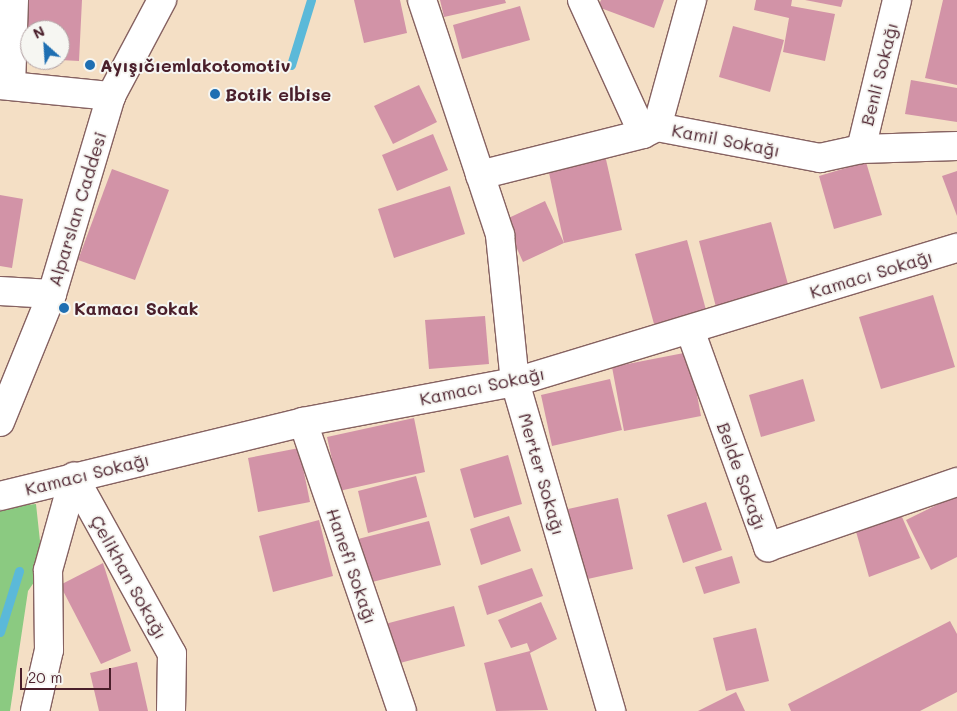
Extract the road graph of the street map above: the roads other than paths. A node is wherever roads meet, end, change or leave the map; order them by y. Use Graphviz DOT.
graph roads {
  1 [pos="14,0"];
  2 [pos="162,0"];
  3 [pos="422,0"];
  4 [pos="582,0"];
  5 [pos="692,0"];
  6 [pos="897,0"];
  7 [pos="5,85"];
  8 [pos="111,96"];
  9 [pos="650,131"];
  10 [pos="957,146"];
  11 [pos="861,149"];
  12 [pos="480,175"];
  13 [pos="957,248"];
  14 [pos="0,291"];
  15 [pos="52,294"];
  16 [pos="690,330"];
  17 [pos="515,382"];
  18 [pos="0,422"];
  19 [pos="303,422"];
  20 [pos="74,477"];
  21 [pos="957,482"];
  22 [pos="0,496"];
  23 [pos="35,711"];
  24 [pos="171,711"];
  25 [pos="402,711"];
  26 [pos="611,711"];
  1 -- 7 [label="street"];
  2 -- 8 [label="street, Alparslan Caddesi"];
  3 -- 12 [label="street, Merter Sokağı"];
  4 -- 9 [label="street"];
  5 -- 9 [label="street"];
  6 -- 11 [label="street, Benli Sokağı"];
  7 -- 8 [label="street"];
  8 -- 15 [label="street, Alparslan Caddesi"];
  9 -- 11 [label="street, Kamil Sokağı"];
  9 -- 12 [label="street"];
  10 -- 11 [label="street, Kamil Sokağı"];
  12 -- 17 [label="street, Merter Sokağı"];
  13 -- 16 [label="street, Kamacı Sokağı"];
  14 -- 15 [label="street"];
  15 -- 18 [label="street, Alparslan Caddesi"];
  16 -- 17 [label="street, Kamacı Sokağı"];
  16 -- 21 [label="street, Belde Sokağı"];
  17 -- 19 [label="street, Kamacı Sokağı"];
  17 -- 26 [label="street, Merter Sokağı"];
  19 -- 20 [label="street, Kamacı Sokağı"];
  19 -- 25 [label="street, Hanefi Sokağı"];
  20 -- 22 [label="street, Kamacı Sokağı"];
  20 -- 23 [label="street"];
  20 -- 24 [label="street, Çelikhan Sokağı"];
}
